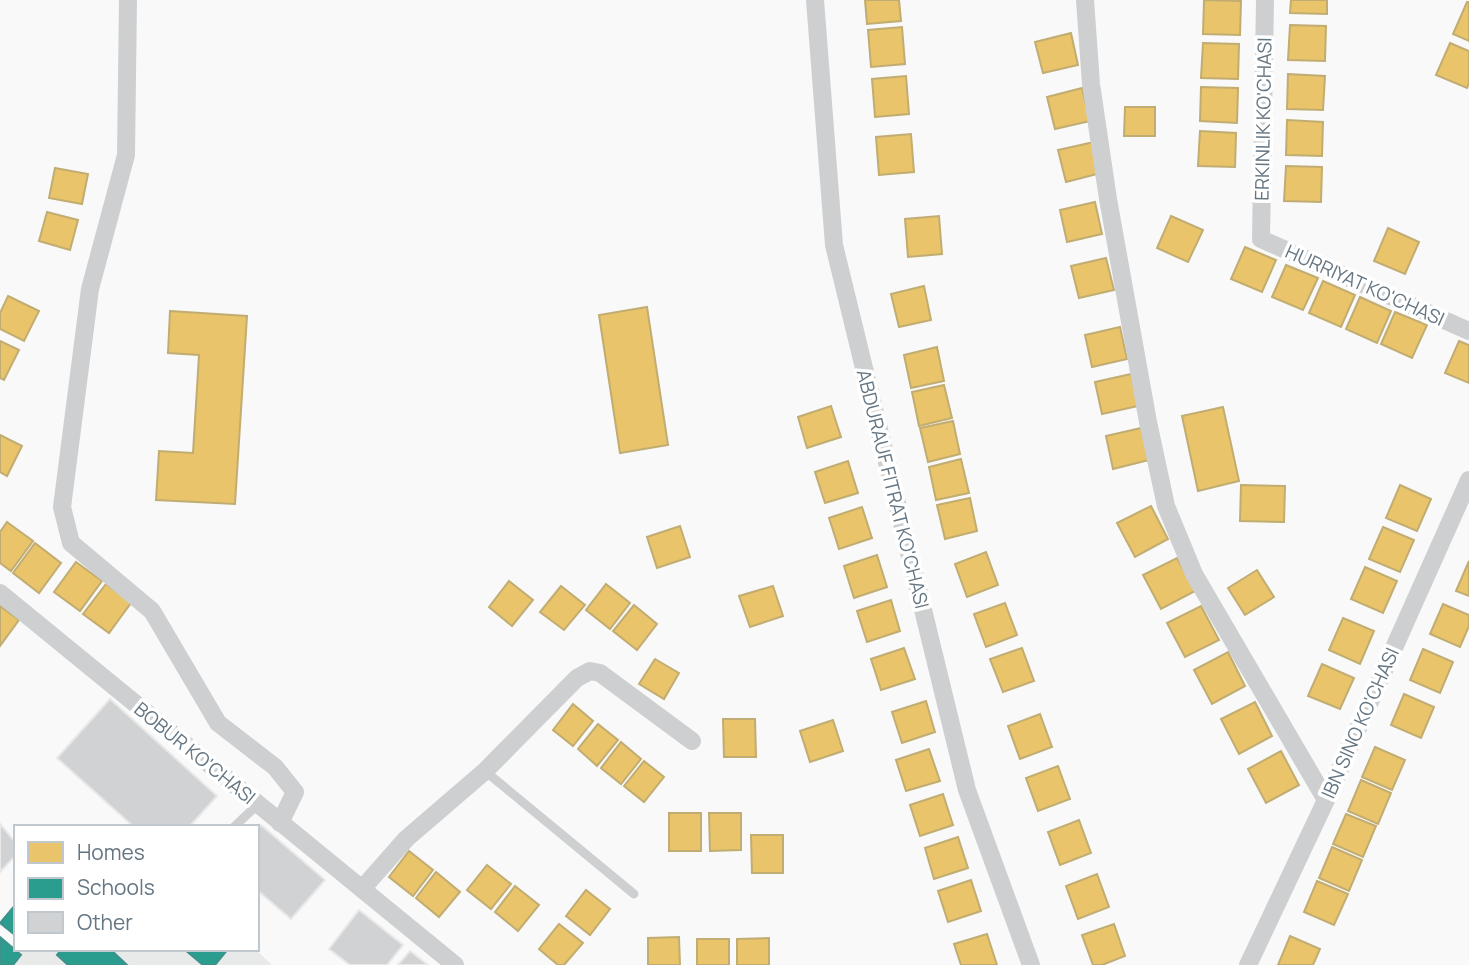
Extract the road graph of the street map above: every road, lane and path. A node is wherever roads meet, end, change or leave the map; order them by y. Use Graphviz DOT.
graph roads {
  1 [pos="128,0"];
  2 [pos="815,0"];
  3 [pos="1084,0"];
  4 [pos="1265,0"];
  5 [pos="1261,239"];
  6 [pos="1469,331"];
  7 [pos="1469,480"];
  8 [pos="0,593"];
  9 [pos="692,741"];
  10 [pos="485,771"];
  11 [pos="1326,800"];
  12 [pos="257,805"];
  13 [pos="279,823"];
  14 [pos="236,825"];
  15 [pos="362,890"];
  16 [pos="634,894"];
  17 [pos="456,965"];
  18 [pos="1031,965"];
  19 [pos="1248,965"];
  1 -- 13 [label="street"];
  2 -- 18 [label="street, ABDURAUF FITRAT KO'CHASI"];
  3 -- 11 [label="street"];
  4 -- 5 [label="street, ERKINLIK KO'CHASI"];
  5 -- 6 [label="street, HURRIYAT KO'CHASI"];
  7 -- 11 [label="street, IBN SINO KO'CHASI"];
  8 -- 12 [label="street, BOBUR KO'CHASI"];
  9 -- 10 [label="street"];
  10 -- 15 [label="street"];
  10 -- 16 [label="lane"];
  11 -- 19 [label="street, IBN SINO KO'CHASI"];
  12 -- 13 [label="street, BOBUR KO'CHASI"];
  12 -- 14 [label="lane"];
  13 -- 15 [label="street, BOBUR KO'CHASI"];
  15 -- 17 [label="street, BOBUR KO'CHASI"];
}
